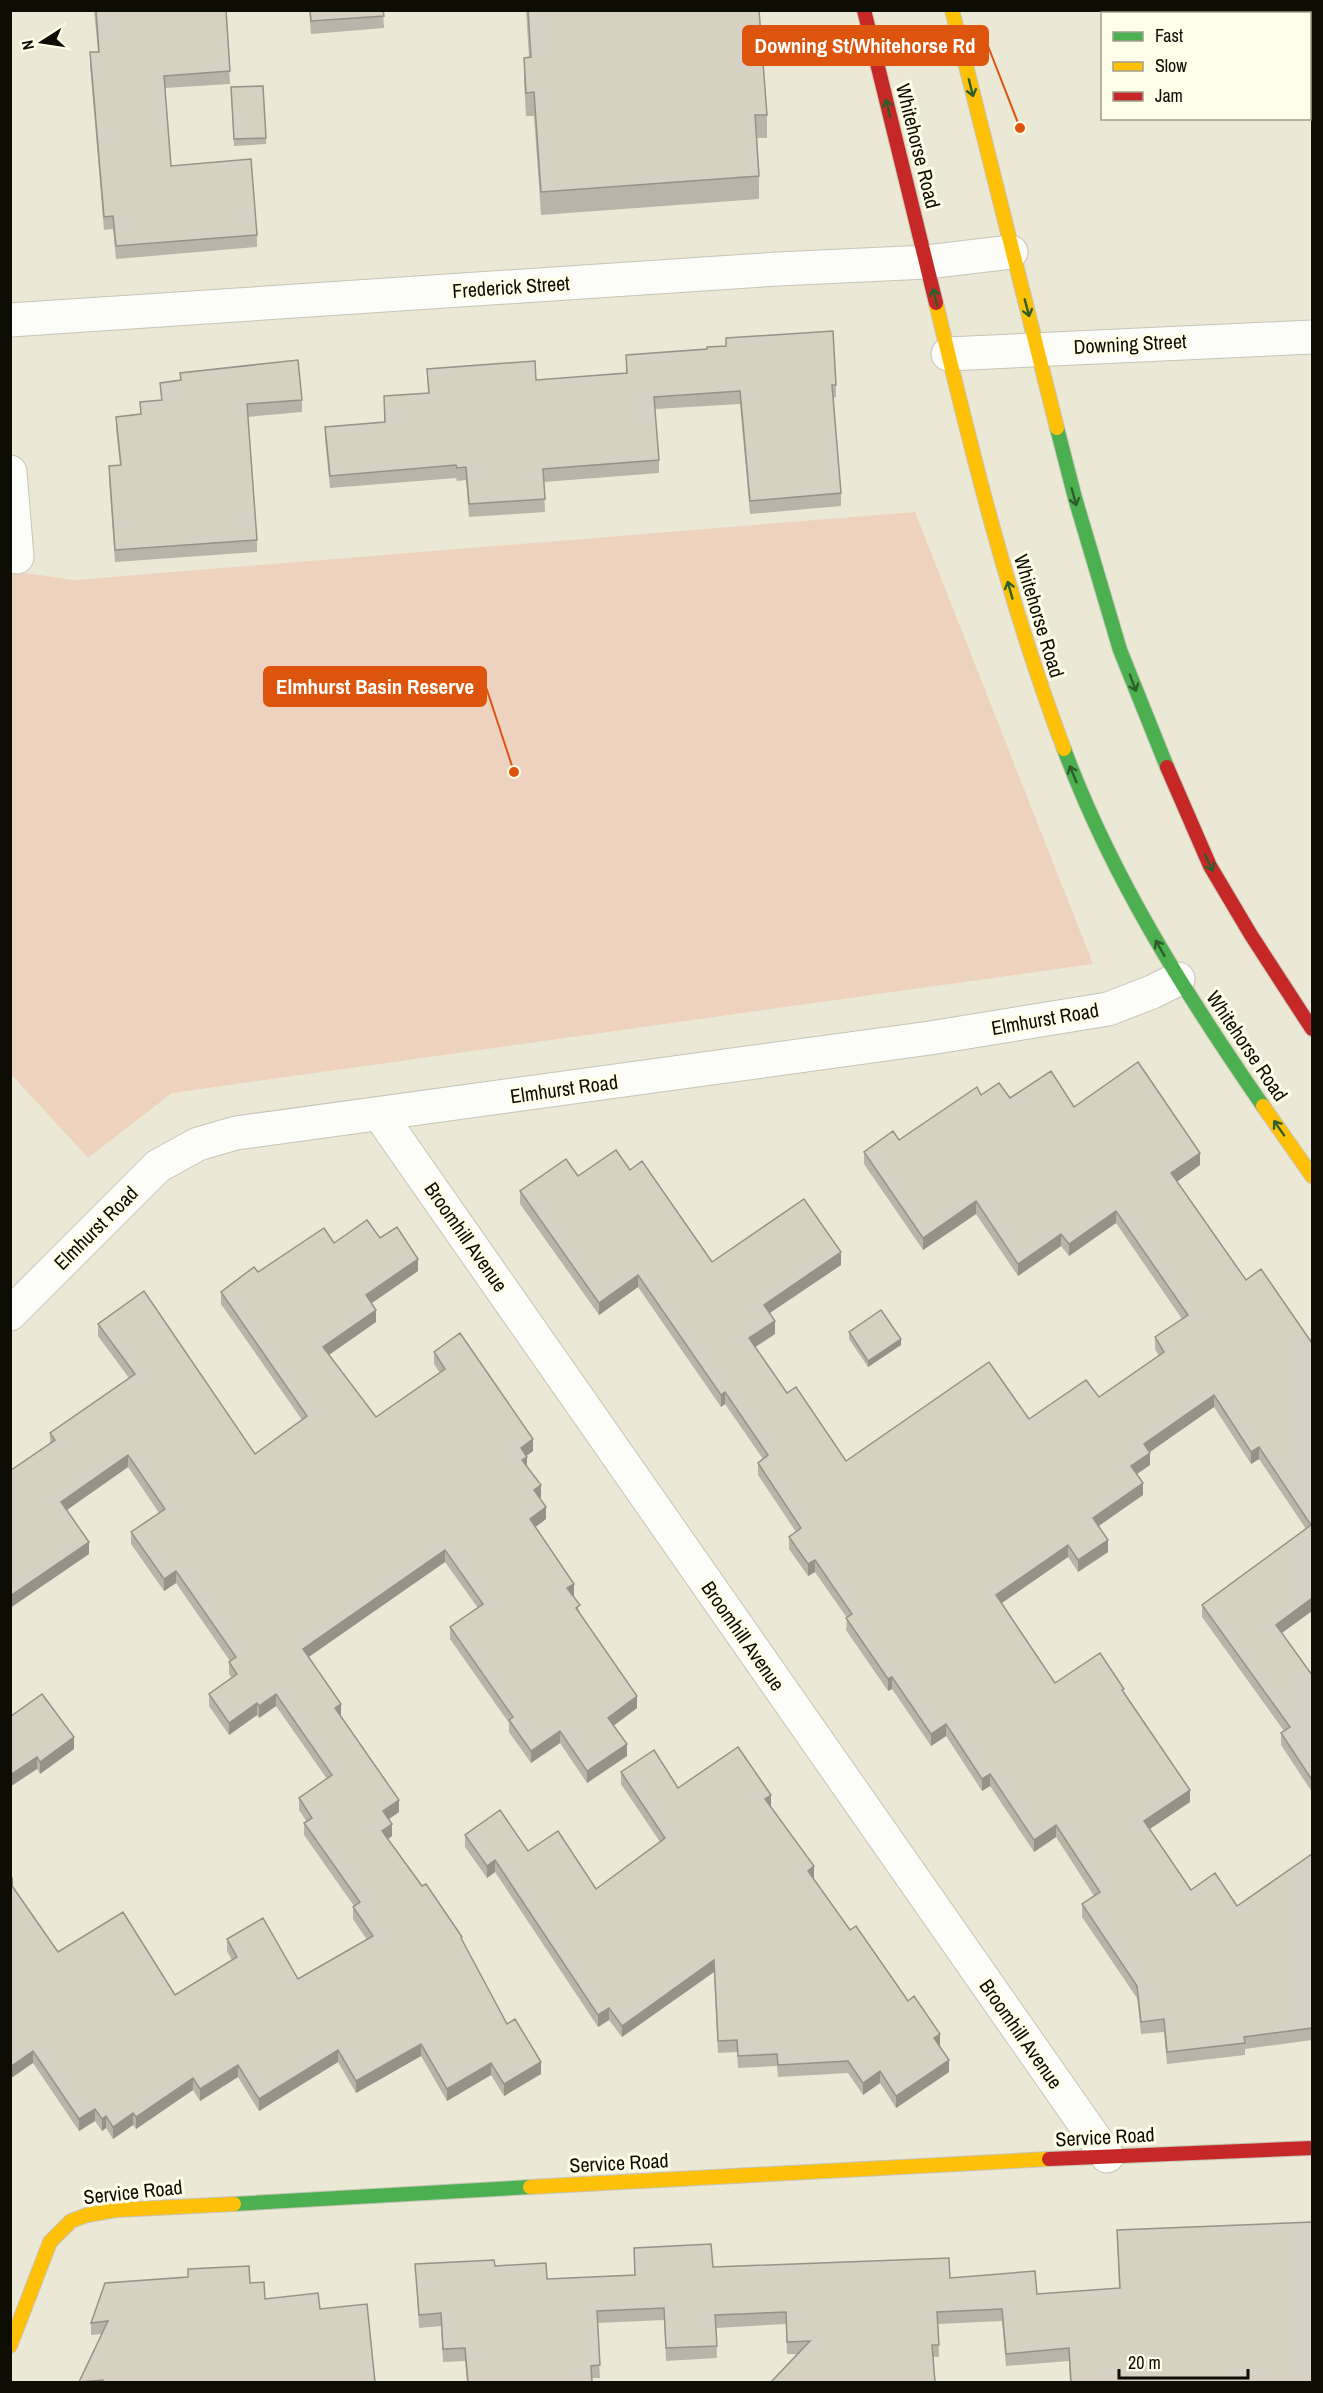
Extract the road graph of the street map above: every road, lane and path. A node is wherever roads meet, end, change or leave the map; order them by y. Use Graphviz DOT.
graph roads {
  1 [pos="864,10"];
  2 [pos="952,10"];
  3 [pos="1011,252"];
  4 [pos="927,262"];
  5 [pos="10,320"];
  6 [pos="1312,337"];
  7 [pos="1038,349"];
  8 [pos="948,354"];
  9 [pos="10,472"];
  10 [pos="17,557"];
  11 [pos="1178,980"];
  12 [pos="1312,1029"];
  13 [pos="380,1115"];
  14 [pos="1312,1176"];
  15 [pos="10,1314"];
  16 [pos="1312,2148"];
  17 [pos="1107,2156"];
  18 [pos="10,2346"];
  4 -- 1 [label="main road, Whitehorse Road, one-way"];
  2 -- 3 [label="main road, one-way"];
  3 -- 4 [label="street, Frederick Street"];
  3 -- 7 [label="main road, one-way"];
  4 -- 5 [label="street, Frederick Street"];
  8 -- 4 [label="main road, Whitehorse Road, one-way"];
  6 -- 7 [label="street, Downing Street"];
  7 -- 8 [label="street, Downing Street"];
  7 -- 12 [label="main road, one-way"];
  11 -- 8 [label="main road, Whitehorse Road, one-way"];
  9 -- 10 [label="street"];
  11 -- 13 [label="street, Elmhurst Road"];
  14 -- 11 [label="main road, Whitehorse Road, one-way"];
  13 -- 15 [label="street, Elmhurst Road"];
  13 -- 17 [label="street, Broomhill Avenue"];
  16 -- 17 [label="main road, Service Road"];
  17 -- 18 [label="main road, Service Road"];
}
